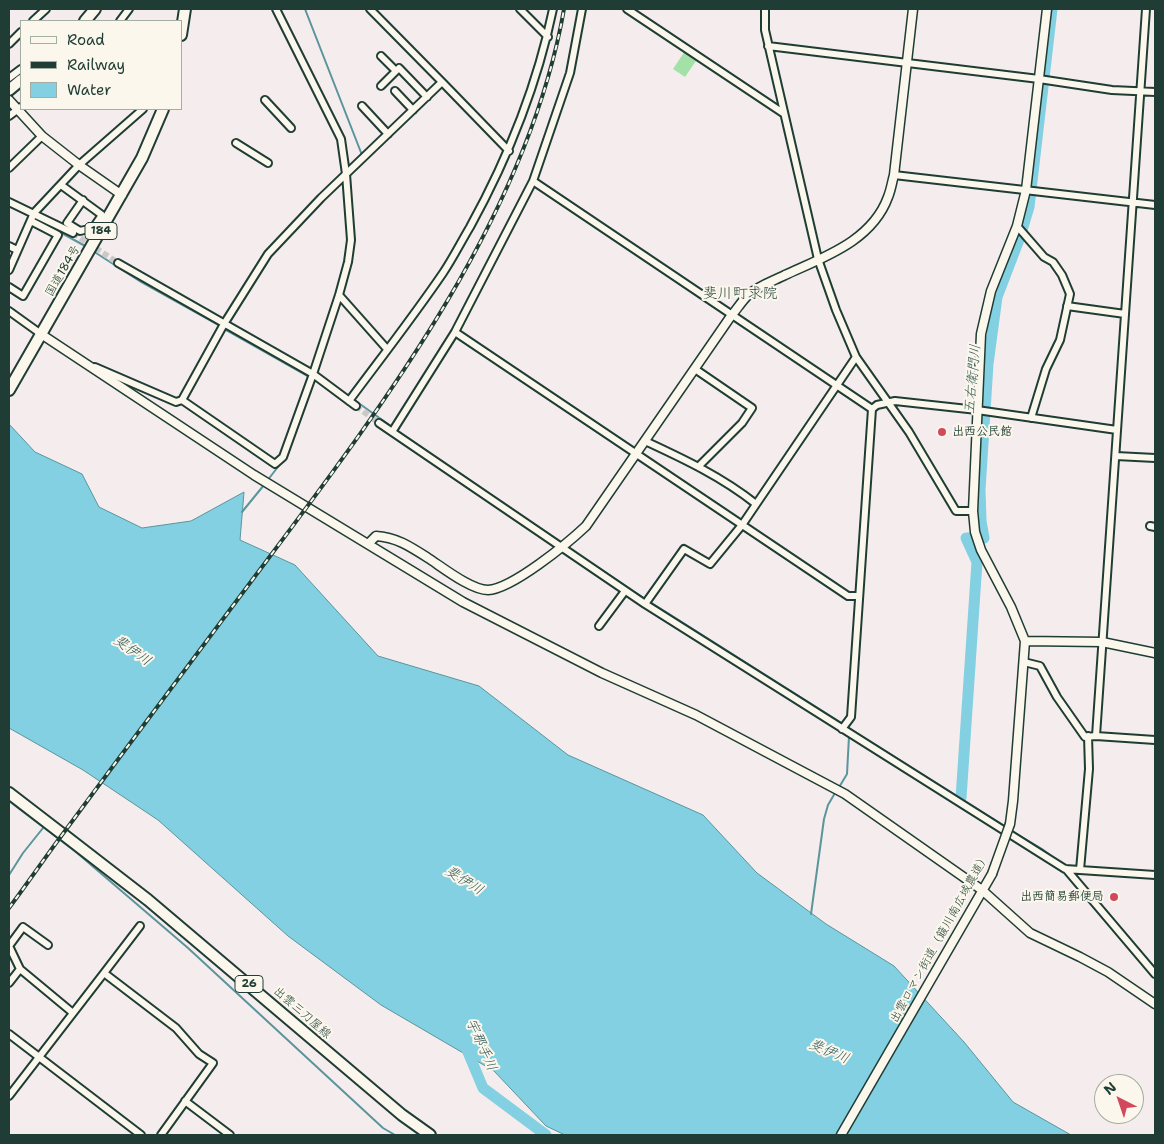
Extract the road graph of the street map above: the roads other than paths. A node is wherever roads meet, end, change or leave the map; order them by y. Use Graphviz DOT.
graph roads {
  1 [pos="46,9"];
  2 [pos="96,9"];
  3 [pos="128,9"];
  4 [pos="185,9"];
  5 [pos="276,9"];
  6 [pos="370,9"];
  7 [pos="520,9"];
  8 [pos="553,9"];
  9 [pos="582,9"];
  10 [pos="628,9"];
  11 [pos="764,9"];
  12 [pos="914,9"];
  13 [pos="1047,9"];
  14 [pos="1146,9"];
  15 [pos="34,20"];
  16 [pos="86,20"];
  17 [pos="121,20"];
  18 [pos="182,28"];
  19 [pos="20,33"];
  20 [pos="548,37"];
  21 [pos="9,44"];
  22 [pos="768,46"];
  23 [pos="381,56"];
  24 [pos="907,63"];
  25 [pos="20,70"];
  26 [pos="396,72"];
  27 [pos="9,78"];
  28 [pos="1039,79"];
  29 [pos="20,81"];
  30 [pos="442,82"];
  31 [pos="381,86"];
  32 [pos="9,90"];
  33 [pos="396,91"];
  34 [pos="1141,91"];
  35 [pos="1155,92"];
  36 [pos="427,97"];
  37 [pos="9,100"];
  38 [pos="265,100"];
  39 [pos="362,106"];
  40 [pos="20,109"];
  41 [pos="21,110"];
  42 [pos="142,110"];
  43 [pos="163,110"];
  44 [pos="413,110"];
  45 [pos="783,113"];
  46 [pos="9,116"];
  47 [pos="291,128"];
  48 [pos="388,134"];
  49 [pos="42,136"];
  50 [pos="236,143"];
  51 [pos="509,151"];
  52 [pos="268,163"];
  53 [pos="79,165"];
  54 [pos="9,168"];
  55 [pos="346,174"];
  56 [pos="894,175"];
  57 [pos="533,182"];
  58 [pos="61,185"];
  59 [pos="1026,190"];
  60 [pos="122,195"];
  61 [pos="83,200"];
  62 [pos="9,202"];
  63 [pos="1133,203"];
  64 [pos="1155,204"];
  65 [pos="34,214"];
  66 [pos="31,220"];
  67 [pos="1017,226"];
  68 [pos="73,233"];
  69 [pos="9,246"];
  70 [pos="17,250"];
  71 [pos="818,260"];
  72 [pos="118,263"];
  73 [pos="9,270"];
  74 [pos="9,287"];
  75 [pos="339,295"];
  76 [pos="1067,306"];
  77 [pos="9,311"];
  78 [pos="1125,314"];
  79 [pos="731,316"];
  80 [pos="224,324"];
  81 [pos="455,332"];
  82 [pos="40,334"];
  83 [pos="387,349"];
  84 [pos="856,357"];
  85 [pos="80,360"];
  86 [pos="695,369"];
  87 [pos="313,374"];
  88 [pos="836,385"];
  89 [pos="9,390"];
  90 [pos="182,400"];
  91 [pos="349,401"];
  92 [pos="887,402"];
  93 [pos="356,406"];
  94 [pos="872,409"];
  95 [pos="977,410"];
  96 [pos="1031,418"];
  97 [pos="379,423"];
  98 [pos="1117,430"];
  99 [pos="392,432"];
  100 [pos="645,441"];
  101 [pos="635,453"];
  102 [pos="1116,456"];
  103 [pos="1155,458"];
  104 [pos="699,466"];
  105 [pos="756,504"];
  106 [pos="973,511"];
  107 [pos="742,525"];
  108 [pos="368,544"];
  109 [pos="562,548"];
  110 [pos="625,591"];
  111 [pos="859,596"];
  112 [pos="645,604"];
  113 [pos="599,626"];
  114 [pos="1025,641"];
  115 [pos="1102,642"];
  116 [pos="1155,653"];
  117 [pos="1024,662"];
  118 [pos="842,729"];
  119 [pos="1088,736"];
  120 [pos="1096,736"];
  121 [pos="1155,740"];
  122 [pos="9,793"];
  123 [pos="1066,869"];
  124 [pos="1080,870"];
  125 [pos="1155,875"];
  126 [pos="982,890"];
  127 [pos="140,926"];
  128 [pos="48,945"];
  129 [pos="20,969"];
  130 [pos="104,973"];
  131 [pos="1155,974"];
  132 [pos="9,983"];
  133 [pos="1155,1004"];
  134 [pos="73,1013"];
  135 [pos="9,1034"];
  136 [pos="39,1057"];
  137 [pos="9,1096"];
  138 [pos="185,1101"];
  139 [pos="142,1135"];
  140 [pos="161,1135"];
  141 [pos="230,1135"];
  142 [pos="430,1135"];
  143 [pos="841,1135"];
  1 -- 15 [label="street"];
  2 -- 16 [label="main road"];
  3 -- 17 [label="street"];
  4 -- 18 [label="main road"];
  5 -- 55 [label="street"];
  6 -- 30 [label="street"];
  7 -- 20 [label="street"];
  8 -- 20 [label="street"];
  9 -- 57 [label="street"];
  10 -- 45 [label="street"];
  11 -- 22 [label="street"];
  12 -- 24 [label="street"];
  13 -- 28 [label="street, 出雲ロマン街道（簸川南広域農道）"];
  14 -- 34 [label="street"];
  19 -- 21 [label="street"];
  20 -- 51 [label="street"];
  22 -- 24 [label="street"];
  22 -- 45 [label="street"];
  23 -- 26 [label="street"];
  24 -- 28 [label="street"];
  24 -- 56 [label="street"];
  25 -- 27 [label="street"];
  26 -- 31 [label="street"];
  26 -- 36 [label="street"];
  28 -- 34 [label="street"];
  28 -- 59 [label="street, 出雲ロマン街道（簸川南広域農道）"];
  29 -- 32 [label="main road"];
  30 -- 36 [label="street"];
  30 -- 51 [label="street"];
  33 -- 44 [label="street"];
  34 -- 35 [label="street"];
  34 -- 63 [label="street"];
  36 -- 44 [label="street"];
  37 -- 40 [label="street"];
  38 -- 47 [label="street"];
  39 -- 48 [label="street"];
  40 -- 46 [label="street"];
  41 -- 49 [label="street"];
  42 -- 53 [label="street"];
  43 -- 60 [label="main road, 国道184号 / 184"];
  44 -- 48 [label="street"];
  45 -- 71 [label="street"];
  48 -- 55 [label="street"];
  49 -- 53 [label="street"];
  49 -- 54 [label="street"];
  50 -- 52 [label="street"];
  51 -- 83 [label="street"];
  53 -- 58 [label="street"];
  53 -- 60 [label="street"];
  55 -- 75 [label="street"];
  55 -- 80 [label="street"];
  56 -- 59 [label="street"];
  56 -- 71 [label="street"];
  57 -- 79 [label="street"];
  57 -- 81 [label="street"];
  58 -- 61 [label="street"];
  58 -- 65 [label="street"];
  59 -- 63 [label="street"];
  59 -- 67 [label="street, 出雲ロマン街道（簸川南広域農道）"];
  60 -- 82 [label="main road, 国道184号 / 184"];
  61 -- 61 [label="street"];
  62 -- 65 [label="street"];
  63 -- 64 [label="street"];
  63 -- 78 [label="street"];
  65 -- 66 [label="street"];
  65 -- 68 [label="street"];
  66 -- 70 [label="street"];
  66 -- 74 [label="street"];
  67 -- 76 [label="street"];
  67 -- 95 [label="street, 出雲ロマン街道（簸川南広域農道）"];
  69 -- 70 [label="street"];
  70 -- 73 [label="street"];
  71 -- 79 [label="street"];
  71 -- 84 [label="street"];
  72 -- 80 [label="street"];
  75 -- 83 [label="street"];
  75 -- 87 [label="street"];
  76 -- 78 [label="street"];
  76 -- 96 [label="street"];
  77 -- 82 [label="street"];
  78 -- 98 [label="street"];
  79 -- 86 [label="street"];
  79 -- 88 [label="street"];
  80 -- 87 [label="street"];
  80 -- 90 [label="street"];
  81 -- 99 [label="street"];
  81 -- 101 [label="street"];
  82 -- 85 [label="street"];
  82 -- 89 [label="main road, 国道184号 / 184"];
  83 -- 91 [label="street"];
  84 -- 88 [label="street"];
  84 -- 92 [label="street"];
  85 -- 90 [label="street"];
  85 -- 108 [label="street"];
  86 -- 100 [label="street"];
  86 -- 104 [label="street"];
  87 -- 90 [label="street"];
  87 -- 91 [label="street"];
  88 -- 94 [label="street"];
  88 -- 105 [label="street"];
  91 -- 93 [label="street"];
  92 -- 94 [label="street"];
  92 -- 95 [label="street"];
  92 -- 106 [label="street"];
  94 -- 111 [label="street"];
  95 -- 96 [label="street"];
  95 -- 106 [label="street, 出雲ロマン街道（簸川南広域農道）"];
  96 -- 98 [label="street"];
  97 -- 99 [label="street"];
  98 -- 102 [label="street"];
  99 -- 109 [label="street"];
  100 -- 101 [label="street"];
  100 -- 104 [label="street"];
  101 -- 107 [label="street"];
  101 -- 109 [label="street"];
  102 -- 103 [label="street"];
  102 -- 115 [label="street"];
  104 -- 105 [label="street"];
  105 -- 107 [label="street"];
  106 -- 114 [label="street, 出雲ロマン街道（簸川南広域農道）"];
  107 -- 111 [label="street"];
  107 -- 112 [label="street"];
  108 -- 109 [label="street"];
  108 -- 126 [label="street"];
  109 -- 110 [label="street"];
  110 -- 112 [label="street"];
  110 -- 113 [label="street"];
  111 -- 118 [label="street"];
  112 -- 118 [label="street"];
  114 -- 115 [label="street"];
  114 -- 117 [label="street, 出雲ロマン街道（簸川南広域農道）"];
  115 -- 116 [label="street"];
  115 -- 120 [label="street"];
  117 -- 119 [label="street"];
  117 -- 126 [label="street, 出雲ロマン街道（簸川南広域農道）, bridge"];
  118 -- 123 [label="street"];
  119 -- 120 [label="street"];
  119 -- 124 [label="street"];
  120 -- 121 [label="street"];
  122 -- 142 [label="main road, 出雲三刀屋線 / 26"];
  123 -- 124 [label="street"];
  123 -- 131 [label="street"];
  124 -- 125 [label="street"];
  126 -- 133 [label="street"];
  126 -- 143 [label="street, 出雲ロマン街道（簸川南広域農道）"];
  127 -- 130 [label="street"];
  128 -- 129 [label="street"];
  129 -- 132 [label="street"];
  129 -- 134 [label="street"];
  130 -- 134 [label="street"];
  130 -- 138 [label="street"];
  134 -- 136 [label="street"];
  135 -- 136 [label="street"];
  136 -- 137 [label="street"];
  136 -- 139 [label="street"];
  138 -- 140 [label="street"];
  138 -- 141 [label="street"];
}
